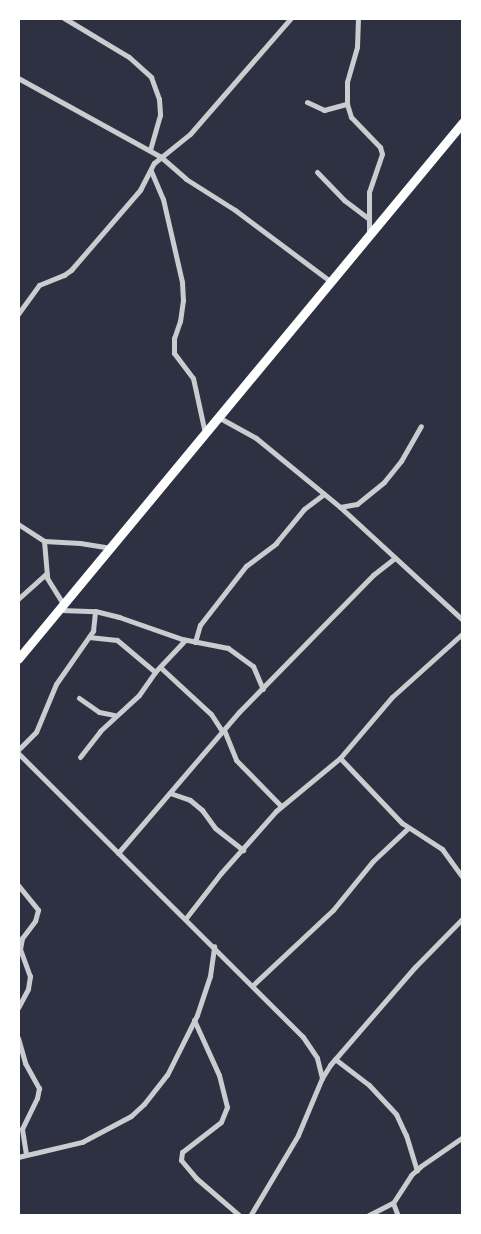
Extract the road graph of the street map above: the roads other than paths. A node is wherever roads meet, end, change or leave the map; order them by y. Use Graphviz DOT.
graph roads {
  1 [pos="64,18"];
  2 [pos="291,18"];
  3 [pos="358,18"];
  4 [pos="18,78"];
  5 [pos="307,102"];
  6 [pos="346,104"];
  7 [pos="463,122"];
  8 [pos="150,150"];
  9 [pos="161,157"];
  10 [pos="151,171"];
  11 [pos="317,172"];
  12 [pos="369,219"];
  13 [pos="369,235"];
  14 [pos="330,281"];
  15 [pos="18,314"];
  16 [pos="218,417"];
  17 [pos="421,426"];
  18 [pos="205,433"];
  19 [pos="324,494"];
  20 [pos="340,507"];
  21 [pos="18,524"];
  22 [pos="44,541"];
  23 [pos="111,549"];
  24 [pos="395,558"];
  25 [pos="46,574"];
  26 [pos="18,599"];
  27 [pos="62,608"];
  28 [pos="95,611"];
  29 [pos="463,620"];
  30 [pos="463,633"];
  31 [pos="89,637"];
  32 [pos="185,640"];
  33 [pos="195,642"];
  34 [pos="18,659"];
  35 [pos="157,670"];
  36 [pos="263,689"];
  37 [pos="79,698"];
  38 [pos="114,715"];
  39 [pos="223,730"];
  40 [pos="18,751"];
  41 [pos="80,757"];
  42 [pos="340,758"];
  43 [pos="170,793"];
  44 [pos="281,806"];
  45 [pos="408,828"];
  46 [pos="243,850"];
  47 [pos="118,853"];
  48 [pos="463,878"];
  49 [pos="18,885"];
  50 [pos="186,918"];
  51 [pos="463,918"];
  52 [pos="214,946"];
  53 [pos="253,985"];
  54 [pos="18,1008"];
  55 [pos="194,1020"];
  56 [pos="18,1038"];
  57 [pos="335,1059"];
  58 [pos="322,1078"];
  59 [pos="463,1137"];
  60 [pos="26,1155"];
  61 [pos="18,1157"];
  62 [pos="417,1170"];
  63 [pos="393,1203"];
  64 [pos="240,1216"];
  65 [pos="250,1216"];
  66 [pos="367,1216"];
  67 [pos="398,1216"];
  1 -- 8 [label="street"];
  2 -- 9 [label="street"];
  3 -- 6 [label="street"];
  4 -- 8 [label="street"];
  5 -- 6 [label="street"];
  6 -- 12 [label="street"];
  7 -- 13 [label="highway"];
  8 -- 9 [label="street"];
  9 -- 10 [label="street"];
  9 -- 14 [label="street"];
  10 -- 15 [label="street"];
  10 -- 18 [label="street"];
  11 -- 12 [label="street"];
  12 -- 13 [label="street"];
  13 -- 14 [label="highway"];
  14 -- 16 [label="highway"];
  16 -- 18 [label="highway"];
  16 -- 19 [label="street"];
  17 -- 20 [label="street"];
  18 -- 23 [label="highway"];
  19 -- 20 [label="street"];
  19 -- 33 [label="street"];
  20 -- 24 [label="street"];
  21 -- 22 [label="street"];
  22 -- 23 [label="street"];
  22 -- 25 [label="street"];
  23 -- 27 [label="highway"];
  24 -- 29 [label="street"];
  24 -- 36 [label="street"];
  25 -- 26 [label="street"];
  25 -- 27 [label="street"];
  27 -- 28 [label="street"];
  27 -- 34 [label="highway"];
  28 -- 31 [label="street"];
  28 -- 32 [label="street"];
  30 -- 42 [label="street"];
  31 -- 35 [label="street"];
  31 -- 40 [label="street"];
  32 -- 33 [label="street"];
  32 -- 35 [label="street"];
  33 -- 36 [label="street"];
  35 -- 38 [label="street"];
  35 -- 39 [label="street"];
  36 -- 39 [label="street"];
  37 -- 38 [label="street"];
  38 -- 41 [label="street"];
  39 -- 43 [label="street"];
  39 -- 44 [label="street"];
  40 -- 47 [label="street"];
  42 -- 44 [label="street"];
  42 -- 45 [label="street"];
  43 -- 46 [label="street"];
  43 -- 47 [label="street"];
  44 -- 46 [label="street"];
  45 -- 48 [label="street"];
  45 -- 53 [label="street"];
  46 -- 50 [label="street"];
  47 -- 50 [label="street"];
  49 -- 54 [label="street"];
  50 -- 52 [label="street"];
  51 -- 57 [label="street"];
  52 -- 53 [label="street"];
  52 -- 55 [label="street"];
  53 -- 58 [label="street"];
  55 -- 60 [label="street"];
  55 -- 64 [label="street"];
  56 -- 60 [label="street"];
  57 -- 58 [label="street"];
  57 -- 62 [label="street"];
  58 -- 65 [label="street"];
  59 -- 62 [label="street"];
  60 -- 61 [label="street"];
  62 -- 63 [label="street"];
  63 -- 66 [label="street"];
  63 -- 67 [label="street"];
}
